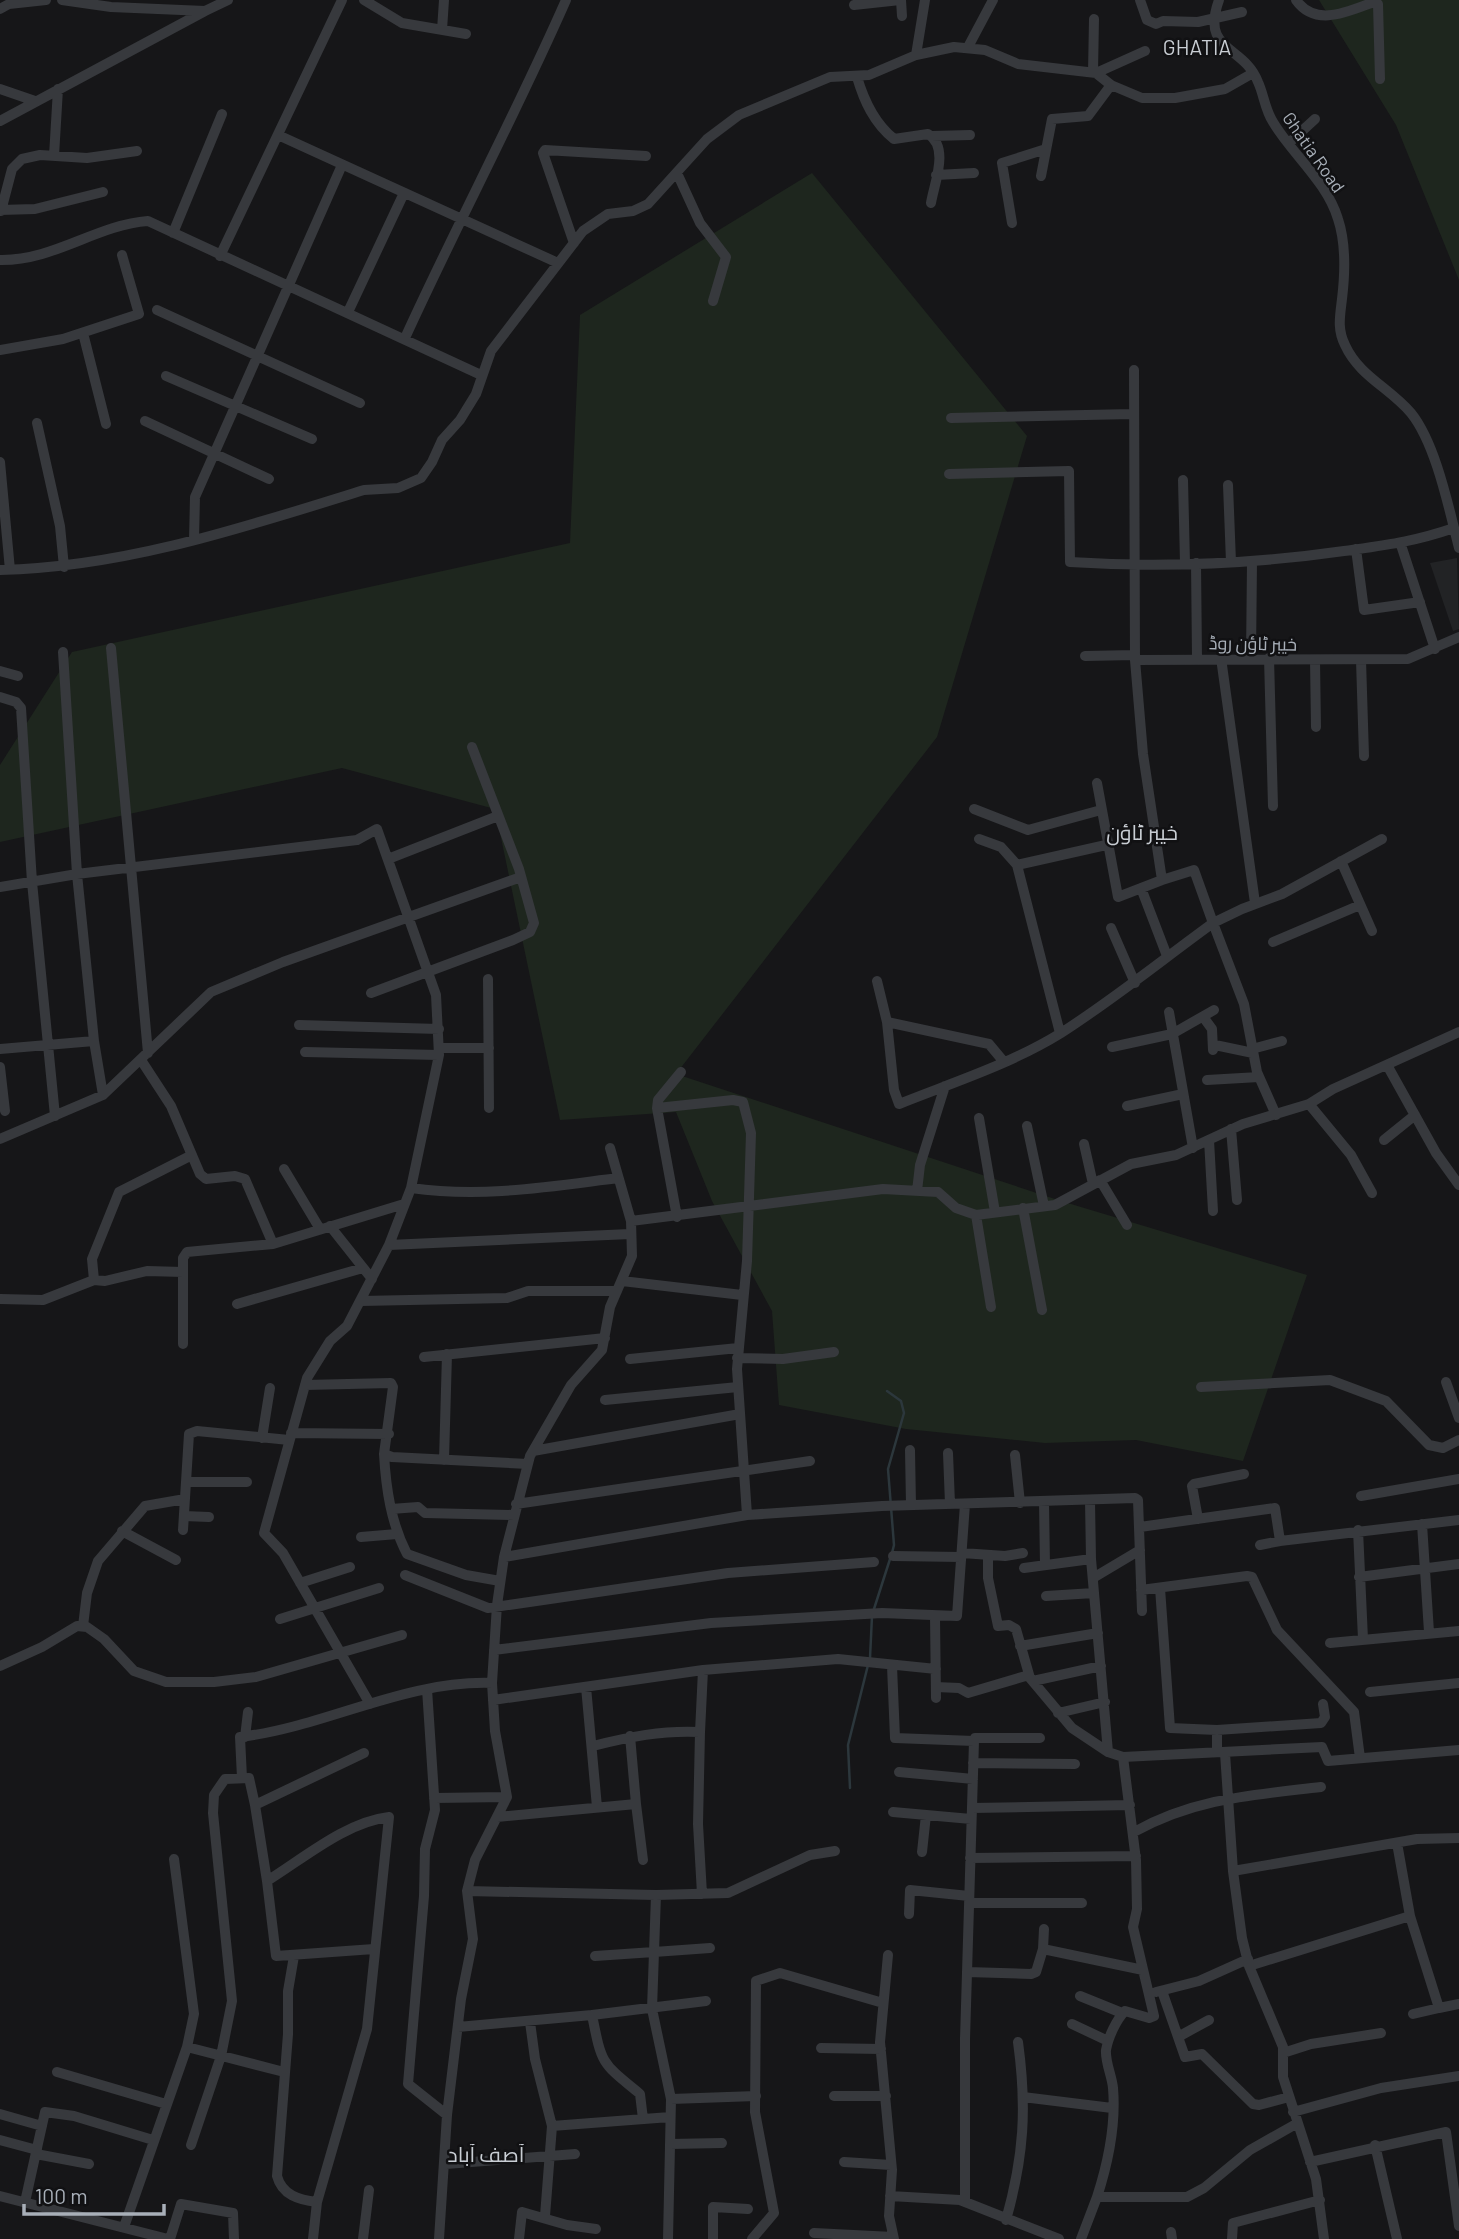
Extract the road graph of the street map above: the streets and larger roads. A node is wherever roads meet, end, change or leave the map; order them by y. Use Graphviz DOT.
graph roads {
  1 [pos="46,0"];
  2 [pos="62,0"];
  3 [pos="228,0"];
  4 [pos="342,0"];
  5 [pos="364,0"];
  6 [pos="444,0"];
  7 [pos="566,0"];
  8 [pos="900,0"];
  9 [pos="925,0"];
  10 [pos="993,0"];
  11 [pos="1140,0"];
  12 [pos="1219,0"];
  13 [pos="1296,0"];
  14 [pos="17,1"];
  15 [pos="854,5"];
  16 [pos="0,9"];
  17 [pos="205,11"];
  18 [pos="1242,12"];
  19 [pos="902,16"];
  20 [pos="1094,19"];
  21 [pos="1212,19"];
  22 [pos="442,30"];
  23 [pos="466,34"];
  24 [pos="968,47"];
  25 [pos="1145,51"];
  26 [pos="916,55"];
  27 [pos="1095,72"];
  28 [pos="1253,73"];
  29 [pos="857,77"];
  30 [pos="1380,79"];
  31 [pos="1111,85"];
  32 [pos="0,89"];
  33 [pos="58,89"];
  34 [pos="35,101"];
  35 [pos="222,114"];
  36 [pos="1315,119"];
  37 [pos="0,121"];
  38 [pos="278,135"];
  39 [pos="970,135"];
  40 [pos="932,136"];
  41 [pos="1289,143"];
  42 [pos="1046,149"];
  43 [pos="136,151"];
  44 [pos="54,156"];
  45 [pos="646,156"];
  46 [pos="342,164"];
  47 [pos="677,173"];
  48 [pos="974,173"];
  49 [pos="936,175"];
  50 [pos="1041,176"];
  51 [pos="103,192"];
  52 [pos="404,192"];
  53 [pos="930,203"];
  54 [pos="1,211"];
  55 [pos="460,218"];
  56 [pos="1012,223"];
  57 [pos="173,233"];
  58 [pos="574,243"];
  59 [pos="122,255"];
  60 [pos="220,256"];
  61 [pos="0,260"];
  62 [pos="558,263"];
  63 [pos="288,285"];
  64 [pos="713,301"];
  65 [pos="157,310"];
  66 [pos="348,312"];
  67 [pos="83,333"];
  68 [pos="405,338"];
  69 [pos="0,350"];
  70 [pos="257,356"];
  71 [pos="1134,370"];
  72 [pos="481,375"];
  73 [pos="166,376"];
  74 [pos="360,403"];
  75 [pos="235,405"];
  76 [pos="1132,414"];
  77 [pos="951,418"];
  78 [pos="145,421"];
  79 [pos="37,423"];
  80 [pos="106,424"];
  81 [pos="312,439"];
  82 [pos="214,453"];
  83 [pos="0,462"];
  84 [pos="949,474"];
  85 [pos="269,479"];
  86 [pos="1183,480"];
  87 [pos="1228,485"];
  88 [pos="1454,528"];
  89 [pos="194,540"];
  90 [pos="1401,545"];
  91 [pos="1459,548"];
  92 [pos="1356,549"];
  93 [pos="1231,562"];
  94 [pos="1252,562"];
  95 [pos="1185,563"];
  96 [pos="1196,563"];
  97 [pos="1133,566"];
  98 [pos="64,567"];
  99 [pos="5,570"];
  100 [pos="1420,602"];
  101 [pos="1459,637"];
  102 [pos="111,648"];
  103 [pos="1435,649"];
  104 [pos="63,652"];
  105 [pos="1086,656"];
  106 [pos="1135,657"];
  107 [pos="1221,657"];
  108 [pos="1251,657"];
  109 [pos="1198,658"];
  110 [pos="1269,658"];
  111 [pos="1315,660"];
  112 [pos="1361,660"];
  113 [pos="0,671"];
  114 [pos="18,676"];
  115 [pos="0,698"];
  116 [pos="1316,727"];
  117 [pos="472,747"];
  118 [pos="1364,756"];
  119 [pos="1097,783"];
  120 [pos="1273,806"];
  121 [pos="974,809"];
  122 [pos="1101,810"];
  123 [pos="498,816"];
  124 [pos="979,839"];
  125 [pos="1381,839"];
  126 [pos="1106,845"];
  127 [pos="388,859"];
  128 [pos="1341,861"];
  129 [pos="1017,864"];
  130 [pos="130,869"];
  131 [pos="78,874"];
  132 [pos="521,877"];
  133 [pos="1162,880"];
  134 [pos="32,882"];
  135 [pos="0,887"];
  136 [pos="1141,888"];
  137 [pos="1255,904"];
  138 [pos="1360,905"];
  139 [pos="410,919"];
  140 [pos="1213,923"];
  141 [pos="1111,928"];
  142 [pos="1372,931"];
  143 [pos="1273,942"];
  144 [pos="1167,956"];
  145 [pos="428,970"];
  146 [pos="488,979"];
  147 [pos="877,981"];
  148 [pos="1135,983"];
  149 [pos="371,993"];
  150 [pos="1214,1010"];
  151 [pos="1169,1012"];
  152 [pos="1204,1018"];
  153 [pos="887,1022"];
  154 [pos="299,1025"];
  155 [pos="439,1030"];
  156 [pos="1459,1032"];
  157 [pos="1060,1033"];
  158 [pos="1172,1034"];
  159 [pos="94,1041"];
  160 [pos="1282,1041"];
  161 [pos="48,1046"];
  162 [pos="1112,1046"];
  163 [pos="489,1048"];
  164 [pos="0,1049"];
  165 [pos="439,1051"];
  166 [pos="1253,1051"];
  167 [pos="305,1052"];
  168 [pos="145,1057"];
  169 [pos="1004,1062"];
  170 [pos="1387,1065"];
  171 [pos="0,1067"];
  172 [pos="681,1072"];
  173 [pos="1259,1077"];
  174 [pos="1207,1080"];
  175 [pos="945,1086"];
  176 [pos="1182,1094"];
  177 [pos="103,1095"];
  178 [pos="1309,1104"];
  179 [pos="1127,1106"];
  180 [pos="489,1108"];
  181 [pos="657,1108"];
  182 [pos="5,1111"];
  183 [pos="55,1115"];
  184 [pos="1276,1115"];
  185 [pos="1415,1115"];
  186 [pos="979,1118"];
  187 [pos="1027,1126"];
  188 [pos="1231,1129"];
  189 [pos="0,1139"];
  190 [pos="1209,1140"];
  191 [pos="1384,1140"];
  192 [pos="1084,1144"];
  193 [pos="610,1148"];
  194 [pos="1193,1148"];
  195 [pos="192,1156"];
  196 [pos="284,1169"];
  197 [pos="618,1178"];
  198 [pos="1096,1182"];
  199 [pos="1459,1185"];
  200 [pos="411,1188"];
  201 [pos="917,1191"];
  202 [pos="1372,1193"];
  203 [pos="1237,1200"];
  204 [pos="404,1204"];
  205 [pos="747,1206"];
  206 [pos="1044,1206"];
  207 [pos="1023,1208"];
  208 [pos="1213,1211"];
  209 [pos="995,1212"];
  210 [pos="976,1215"];
  211 [pos="677,1217"];
  212 [pos="631,1221"];
  213 [pos="1127,1225"];
  214 [pos="325,1228"];
  215 [pos="630,1234"];
  216 [pos="273,1244"];
  217 [pos="389,1245"];
  218 [pos="363,1268"];
  219 [pos="183,1272"];
  220 [pos="372,1279"];
  221 [pos="94,1280"];
  222 [pos="619,1286"];
  223 [pos="742,1295"];
  224 [pos="0,1299"];
  225 [pos="361,1301"];
  226 [pos="237,1304"];
  227 [pos="991,1307"];
  228 [pos="1042,1310"];
  229 [pos="605,1338"];
  230 [pos="183,1344"];
  231 [pos="834,1352"];
  232 [pos="738,1353"];
  233 [pos="447,1354"];
  234 [pos="424,1357"];
  235 [pos="630,1359"];
  236 [pos="1446,1382"];
  237 [pos="305,1385"];
  238 [pos="738,1387"];
  239 [pos="1201,1387"];
  240 [pos="270,1388"];
  241 [pos="605,1400"];
  242 [pos="740,1414"];
  243 [pos="1459,1418"];
  244 [pos="389,1434"];
  245 [pos="290,1436"];
  246 [pos="262,1438"];
  247 [pos="1459,1440"];
  248 [pos="910,1450"];
  249 [pos="533,1451"];
  250 [pos="948,1453"];
  251 [pos="384,1454"];
  252 [pos="1015,1455"];
  253 [pos="444,1460"];
  254 [pos="810,1461"];
  255 [pos="528,1464"];
  256 [pos="744,1469"];
  257 [pos="1244,1474"];
  258 [pos="1459,1479"];
  259 [pos="186,1482"];
  260 [pos="247,1482"];
  261 [pos="1361,1496"];
  262 [pos="185,1499"];
  263 [pos="1090,1501"];
  264 [pos="1044,1502"];
  265 [pos="1020,1503"];
  266 [pos="950,1504"];
  267 [pos="965,1504"];
  268 [pos="911,1505"];
  269 [pos="391,1509"];
  270 [pos="515,1510"];
  271 [pos="747,1515"];
  272 [pos="184,1516"];
  273 [pos="209,1517"];
  274 [pos="1198,1519"];
  275 [pos="1459,1520"];
  276 [pos="1422,1524"];
  277 [pos="1140,1527"];
  278 [pos="183,1530"];
  279 [pos="1358,1530"];
  280 [pos="122,1531"];
  281 [pos="397,1534"];
  282 [pos="361,1537"];
  283 [pos="1280,1541"];
  284 [pos="1260,1545"];
  285 [pos="1140,1550"];
  286 [pos="1023,1553"];
  287 [pos="962,1555"];
  288 [pos="988,1555"];
  289 [pos="894,1556"];
  290 [pos="504,1557"];
  291 [pos="1091,1559"];
  292 [pos="176,1560"];
  293 [pos="874,1562"];
  294 [pos="1459,1564"];
  295 [pos="1045,1565"];
  296 [pos="350,1567"];
  297 [pos="1024,1568"];
  298 [pos="1425,1569"];
  299 [pos="405,1575"];
  300 [pos="1359,1577"];
  301 [pos="1093,1578"];
  302 [pos="500,1581"];
  303 [pos="300,1583"];
  304 [pos="379,1588"];
  305 [pos="1160,1588"];
  306 [pos="1141,1590"];
  307 [pos="1094,1592"];
  308 [pos="1045,1596"];
  309 [pos="496,1605"];
  310 [pos="315,1609"];
  311 [pos="1142,1612"];
  312 [pos="935,1617"];
  313 [pos="280,1619"];
  314 [pos="83,1626"];
  315 [pos="1459,1631"];
  316 [pos="1429,1632"];
  317 [pos="1098,1633"];
  318 [pos="402,1635"];
  319 [pos="1363,1639"];
  320 [pos="1330,1643"];
  321 [pos="1020,1646"];
  322 [pos="494,1650"];
  323 [pos="341,1654"];
  324 [pos="0,1666"];
  325 [pos="891,1666"];
  326 [pos="1101,1666"];
  327 [pos="936,1669"];
  328 [pos="703,1670"];
  329 [pos="1031,1678"];
  330 [pos="492,1683"];
  331 [pos="1459,1683"];
  332 [pos="586,1687"];
  333 [pos="936,1687"];
  334 [pos="427,1689"];
  335 [pos="1370,1692"];
  336 [pos="936,1698"];
  337 [pos="493,1700"];
  338 [pos="1105,1702"];
  339 [pos="370,1704"];
  340 [pos="1324,1704"];
  341 [pos="248,1712"];
  342 [pos="1058,1713"];
  343 [pos="1217,1730"];
  344 [pos="699,1732"];
  345 [pos="630,1736"];
  346 [pos="245,1737"];
  347 [pos="1040,1738"];
  348 [pos="974,1741"];
  349 [pos="593,1746"];
  350 [pos="1459,1750"];
  351 [pos="1108,1752"];
  352 [pos="1221,1752"];
  353 [pos="363,1753"];
  354 [pos="1123,1757"];
  355 [pos="1360,1758"];
  356 [pos="973,1763"];
  357 [pos="1075,1764"];
  358 [pos="899,1772"];
  359 [pos="242,1778"];
  360 [pos="973,1779"];
  361 [pos="1321,1787"];
  362 [pos="507,1797"];
  363 [pos="1228,1797"];
  364 [pos="433,1798"];
  365 [pos="636,1804"];
  366 [pos="255,1805"];
  367 [pos="1130,1805"];
  368 [pos="597,1807"];
  369 [pos="893,1812"];
  370 [pos="972,1813"];
  371 [pos="926,1815"];
  372 [pos="497,1817"];
  373 [pos="1134,1832"];
  374 [pos="1459,1838"];
  375 [pos="1397,1843"];
  376 [pos="835,1851"];
  377 [pos="922,1852"];
  378 [pos="1136,1856"];
  379 [pos="970,1858"];
  380 [pos="174,1859"];
  381 [pos="643,1860"];
  382 [pos="1233,1871"];
  383 [pos="267,1881"];
  384 [pos="467,1891"];
  385 [pos="702,1894"];
  386 [pos="656,1895"];
  387 [pos="969,1899"];
  388 [pos="1082,1903"];
  389 [pos="909,1914"];
  390 [pos="1410,1916"];
  391 [pos="1044,1929"];
  392 [pos="710,1948"];
  393 [pos="374,1949"];
  394 [pos="1043,1949"];
  395 [pos="654,1952"];
  396 [pos="888,1955"];
  397 [pos="294,1956"];
  398 [pos="595,1956"];
  399 [pos="1248,1962"];
  400 [pos="1143,1970"];
  401 [pos="967,1972"];
  402 [pos="1162,1991"];
  403 [pos="1149,1994"];
  404 [pos="1080,1996"];
  405 [pos="706,2001"];
  406 [pos="884,2003"];
  407 [pos="1459,2004"];
  408 [pos="1439,2008"];
  409 [pos="652,2009"];
  410 [pos="1122,2013"];
  411 [pos="1413,2014"];
  412 [pos="592,2015"];
  413 [pos="1209,2020"];
  414 [pos="530,2022"];
  415 [pos="1072,2024"];
  416 [pos="458,2027"];
  417 [pos="1381,2033"];
  418 [pos="1178,2037"];
  419 [pos="1108,2041"];
  420 [pos="1018,2042"];
  421 [pos="187,2047"];
  422 [pos="821,2048"];
  423 [pos="881,2049"];
  424 [pos="1283,2053"];
  425 [pos="221,2056"];
  426 [pos="57,2072"];
  427 [pos="284,2072"];
  428 [pos="1459,2076"];
  429 [pos="756,2096"];
  430 [pos="834,2096"];
  431 [pos="886,2096"];
  432 [pos="1023,2097"];
  433 [pos="1289,2097"];
  434 [pos="671,2099"];
  435 [pos="166,2104"];
  436 [pos="1112,2108"];
  437 [pos="1293,2112"];
  438 [pos="0,2114"];
  439 [pos="447,2115"];
  440 [pos="670,2117"];
  441 [pos="643,2119"];
  442 [pos="1296,2124"];
  443 [pos="42,2126"];
  444 [pos="552,2126"];
  445 [pos="0,2140"];
  446 [pos="153,2140"];
  447 [pos="722,2143"];
  448 [pos="670,2144"];
  449 [pos="191,2145"];
  450 [pos="1375,2146"];
  451 [pos="36,2152"];
  452 [pos="575,2154"];
  453 [pos="551,2157"];
  454 [pos="844,2162"];
  455 [pos="1310,2162"];
  456 [pos="89,2164"];
  457 [pos="446,2164"];
  458 [pos="891,2165"];
  459 [pos="369,2190"];
  460 [pos="0,2196"];
  461 [pos="890,2196"];
  462 [pos="1097,2196"];
  463 [pos="1320,2200"];
  464 [pos="25,2202"];
  465 [pos="317,2202"];
  466 [pos="965,2202"];
  467 [pos="748,2209"];
  468 [pos="545,2216"];
  469 [pos="1006,2220"];
  470 [pos="1459,2226"];
  471 [pos="124,2227"];
  472 [pos="596,2229"];
  473 [pos="814,2233"];
  474 [pos="893,2238"];
  475 [pos="169,2239"];
  476 [pos="234,2239"];
  477 [pos="313,2239"];
  478 [pos="363,2239"];
  479 [pos="439,2239"];
  480 [pos="519,2239"];
  481 [pos="668,2239"];
  482 [pos="713,2239"];
  483 [pos="752,2239"];
  484 [pos="1059,2239"];
  485 [pos="1081,2239"];
  486 [pos="1232,2239"];
  487 [pos="1324,2239"];
  488 [pos="1397,2239"];
  1 -- 14 [label="street"];
  2 -- 17 [label="street"];
  3 -- 17 [label="street"];
  4 -- 38 [label="street"];
  5 -- 22 [label="street"];
  6 -- 22 [label="street"];
  7 -- 55 [label="street"];
  8 -- 15 [label="street"];
  8 -- 19 [label="street"];
  9 -- 26 [label="street"];
  10 -- 24 [label="street"];
  11 -- 21 [label="street"];
  12 -- 21 [label="street"];
  13 -- 30 [label="street"];
  14 -- 16 [label="street"];
  17 -- 33 [label="street"];
  18 -- 21 [label="street"];
  20 -- 27 [label="street"];
  21 -- 28 [label="street"];
  22 -- 23 [label="street"];
  24 -- 26 [label="street"];
  24 -- 27 [label="street"];
  25 -- 27 [label="street"];
  26 -- 29 [label="street"];
  27 -- 31 [label="street"];
  28 -- 31 [label="street"];
  28 -- 41 [label="street, Ghatia Road"];
  29 -- 40 [label="street"];
  29 -- 47 [label="street"];
  31 -- 42 [label="street"];
  32 -- 34 [label="street"];
  33 -- 34 [label="street"];
  33 -- 44 [label="street"];
  34 -- 37 [label="street"];
  35 -- 57 [label="street"];
  36 -- 41 [label="street"];
  38 -- 46 [label="street"];
  38 -- 60 [label="street"];
  39 -- 40 [label="street"];
  40 -- 49 [label="street"];
  41 -- 88 [label="street, Ghatia Road"];
  42 -- 50 [label="street"];
  42 -- 56 [label="street"];
  43 -- 44 [label="street"];
  44 -- 54 [label="street"];
  45 -- 58 [label="street"];
  46 -- 52 [label="street"];
  46 -- 63 [label="street"];
  47 -- 58 [label="street"];
  47 -- 64 [label="street"];
  48 -- 49 [label="street"];
  49 -- 53 [label="street"];
  51 -- 54 [label="street"];
  52 -- 55 [label="street"];
  52 -- 66 [label="street"];
  55 -- 62 [label="street"];
  55 -- 68 [label="street"];
  57 -- 60 [label="street"];
  57 -- 61 [label="street"];
  58 -- 62 [label="street"];
  59 -- 67 [label="street"];
  60 -- 63 [label="street"];
  62 -- 72 [label="street"];
  63 -- 66 [label="street"];
  63 -- 70 [label="street"];
  65 -- 70 [label="street"];
  66 -- 68 [label="street"];
  67 -- 69 [label="street"];
  67 -- 80 [label="street"];
  68 -- 72 [label="street"];
  70 -- 74 [label="street"];
  70 -- 75 [label="street"];
  71 -- 76 [label="street"];
  72 -- 89 [label="street"];
  73 -- 75 [label="street"];
  75 -- 81 [label="street"];
  75 -- 82 [label="street"];
  76 -- 77 [label="street"];
  76 -- 97 [label="street"];
  78 -- 82 [label="street"];
  79 -- 98 [label="street"];
  82 -- 85 [label="street"];
  82 -- 89 [label="street"];
  83 -- 99 [label="street"];
  84 -- 97 [label="street"];
  86 -- 95 [label="street"];
  87 -- 93 [label="street"];
  88 -- 90 [label="street"];
  88 -- 91 [label="street, Ghatia Road"];
  89 -- 98 [label="street"];
  90 -- 92 [label="street"];
  90 -- 100 [label="street"];
  92 -- 94 [label="street"];
  92 -- 100 [label="street"];
  93 -- 94 [label="street"];
  93 -- 96 [label="street"];
  94 -- 108 [label="street"];
  95 -- 96 [label="street"];
  95 -- 97 [label="street"];
  96 -- 109 [label="street"];
  97 -- 106 [label="street"];
  98 -- 99 [label="street"];
  100 -- 103 [label="street"];
  101 -- 103 [label="street, خیبر ٹاؤن روڈ"];
  102 -- 130 [label="street"];
  103 -- 112 [label="street, خیبر ٹاؤن روڈ"];
  104 -- 131 [label="street"];
  105 -- 106 [label="street, خیبر ٹاؤن روڈ"];
  106 -- 109 [label="street, خیبر ٹاؤن روڈ"];
  106 -- 133 [label="street"];
  107 -- 108 [label="street, خیبر ٹاؤن روڈ"];
  107 -- 109 [label="street, خیبر ٹاؤن روڈ"];
  107 -- 137 [label="street"];
  108 -- 110 [label="street, خیبر ٹاؤن روڈ"];
  110 -- 111 [label="street, خیبر ٹاؤن روڈ"];
  110 -- 120 [label="street"];
  111 -- 112 [label="street, خیبر ٹاؤن روڈ"];
  111 -- 116 [label="street"];
  112 -- 118 [label="street"];
  113 -- 114 [label="street"];
  115 -- 134 [label="street"];
  117 -- 123 [label="street"];
  119 -- 122 [label="street"];
  121 -- 122 [label="street"];
  122 -- 126 [label="street"];
  123 -- 127 [label="street"];
  123 -- 132 [label="street"];
  124 -- 129 [label="street"];
  125 -- 128 [label="street"];
  126 -- 129 [label="street"];
  126 -- 136 [label="street"];
  127 -- 130 [label="street"];
  127 -- 139 [label="street"];
  128 -- 137 [label="street"];
  128 -- 138 [label="street"];
  129 -- 157 [label="street"];
  130 -- 131 [label="street"];
  130 -- 168 [label="street"];
  131 -- 134 [label="street"];
  131 -- 159 [label="street"];
  132 -- 139 [label="street"];
  132 -- 145 [label="street"];
  133 -- 136 [label="street"];
  133 -- 140 [label="street"];
  134 -- 135 [label="street"];
  134 -- 161 [label="street"];
  136 -- 144 [label="street"];
  137 -- 140 [label="street"];
  138 -- 142 [label="street"];
  138 -- 143 [label="street"];
  139 -- 145 [label="street"];
  139 -- 168 [label="street"];
  140 -- 144 [label="street"];
  140 -- 166 [label="street"];
  141 -- 148 [label="street"];
  144 -- 148 [label="street"];
  145 -- 149 [label="street"];
  145 -- 155 [label="street"];
  146 -- 163 [label="street"];
  147 -- 153 [label="street"];
  148 -- 157 [label="street"];
  150 -- 152 [label="street"];
  151 -- 158 [label="street"];
  152 -- 158 [label="street"];
  152 -- 166 [label="street"];
  153 -- 169 [label="street"];
  153 -- 175 [label="street"];
  154 -- 155 [label="street"];
  155 -- 165 [label="street"];
  156 -- 170 [label="street"];
  157 -- 169 [label="street"];
  158 -- 162 [label="street"];
  158 -- 176 [label="street"];
  159 -- 161 [label="street"];
  159 -- 177 [label="street"];
  160 -- 166 [label="street"];
  161 -- 164 [label="street"];
  161 -- 183 [label="street"];
  163 -- 165 [label="street"];
  163 -- 180 [label="street"];
  165 -- 167 [label="street"];
  165 -- 200 [label="street"];
  166 -- 173 [label="street"];
  168 -- 177 [label="street"];
  168 -- 195 [label="street"];
  169 -- 175 [label="street"];
  170 -- 178 [label="street"];
  170 -- 185 [label="street"];
  171 -- 182 [label="street"];
  172 -- 181 [label="street"];
  173 -- 174 [label="street"];
  173 -- 184 [label="street"];
  175 -- 201 [label="street"];
  176 -- 179 [label="street"];
  176 -- 194 [label="street"];
  177 -- 183 [label="street"];
  178 -- 184 [label="street"];
  178 -- 202 [label="street"];
  181 -- 205 [label="street"];
  181 -- 211 [label="street"];
  183 -- 189 [label="street"];
  184 -- 188 [label="street"];
  185 -- 191 [label="street"];
  185 -- 199 [label="street"];
  186 -- 209 [label="street"];
  187 -- 206 [label="street"];
  188 -- 190 [label="street"];
  188 -- 203 [label="street"];
  190 -- 194 [label="street"];
  190 -- 208 [label="street"];
  192 -- 198 [label="street"];
  193 -- 197 [label="street"];
  194 -- 198 [label="street"];
  195 -- 216 [label="street"];
  195 -- 221 [label="street"];
  196 -- 214 [label="street"];
  197 -- 200 [label="street"];
  197 -- 212 [label="street"];
  198 -- 206 [label="street"];
  198 -- 213 [label="street"];
  200 -- 204 [label="street"];
  201 -- 205 [label="street"];
  201 -- 210 [label="street"];
  204 -- 214 [label="street"];
  204 -- 217 [label="street"];
  205 -- 211 [label="street"];
  205 -- 223 [label="street"];
  206 -- 207 [label="street"];
  207 -- 209 [label="street"];
  207 -- 228 [label="street"];
  209 -- 210 [label="street"];
  210 -- 227 [label="street"];
  211 -- 212 [label="street"];
  212 -- 215 [label="street"];
  214 -- 216 [label="street"];
  214 -- 218 [label="street"];
  215 -- 217 [label="street"];
  215 -- 222 [label="street"];
  216 -- 219 [label="street"];
  217 -- 220 [label="street"];
  218 -- 220 [label="street"];
  218 -- 226 [label="street"];
  219 -- 221 [label="street"];
  219 -- 230 [label="street"];
  220 -- 225 [label="street"];
  221 -- 224 [label="street"];
  222 -- 223 [label="street"];
  222 -- 225 [label="street"];
  222 -- 229 [label="street"];
  223 -- 232 [label="street"];
  225 -- 237 [label="street"];
  229 -- 233 [label="street"];
  229 -- 249 [label="street"];
  231 -- 232 [label="street"];
  232 -- 235 [label="street"];
  232 -- 238 [label="street"];
  233 -- 234 [label="street"];
  233 -- 253 [label="street"];
  236 -- 243 [label="street"];
  237 -- 244 [label="street"];
  237 -- 245 [label="street"];
  238 -- 241 [label="street"];
  238 -- 242 [label="street"];
  239 -- 247 [label="street"];
  240 -- 246 [label="street"];
  242 -- 249 [label="street"];
  242 -- 256 [label="street"];
  244 -- 245 [label="street"];
  244 -- 251 [label="street"];
  245 -- 246 [label="street"];
  245 -- 303 [label="street"];
  246 -- 259 [label="street"];
  248 -- 268 [label="street"];
  249 -- 255 [label="street"];
  250 -- 266 [label="street"];
  251 -- 253 [label="street"];
  251 -- 269 [label="street"];
  252 -- 265 [label="street"];
  253 -- 255 [label="street"];
  254 -- 256 [label="street"];
  255 -- 270 [label="street"];
  256 -- 270 [label="street"];
  256 -- 271 [label="street"];
  257 -- 274 [label="street"];
  258 -- 261 [label="street"];
  259 -- 260 [label="street"];
  259 -- 262 [label="street"];
  262 -- 272 [label="street"];
  262 -- 280 [label="street"];
  263 -- 264 [label="street"];
  263 -- 277 [label="street"];
  263 -- 291 [label="street"];
  264 -- 265 [label="street"];
  264 -- 295 [label="street"];
  265 -- 267 [label="street"];
  266 -- 267 [label="street"];
  266 -- 268 [label="street"];
  267 -- 287 [label="street"];
  268 -- 271 [label="street"];
  269 -- 270 [label="street"];
  269 -- 281 [label="street"];
  270 -- 290 [label="street"];
  271 -- 290 [label="street"];
  272 -- 273 [label="street"];
  272 -- 278 [label="street"];
  274 -- 277 [label="street"];
  274 -- 283 [label="street"];
  275 -- 276 [label="street"];
  276 -- 279 [label="street"];
  276 -- 298 [label="street"];
  277 -- 285 [label="street"];
  279 -- 283 [label="street"];
  279 -- 300 [label="street"];
  280 -- 292 [label="street"];
  280 -- 314 [label="street"];
  281 -- 282 [label="street"];
  281 -- 302 [label="street"];
  283 -- 284 [label="street"];
  285 -- 301 [label="street"];
  285 -- 306 [label="street"];
  286 -- 288 [label="street"];
  287 -- 288 [label="street"];
  287 -- 289 [label="street"];
  287 -- 312 [label="street"];
  288 -- 321 [label="street"];
  290 -- 302 [label="street"];
  291 -- 295 [label="street"];
  291 -- 301 [label="street"];
  293 -- 309 [label="street"];
  294 -- 298 [label="street"];
  295 -- 297 [label="street"];
  296 -- 303 [label="street"];
  298 -- 300 [label="street"];
  298 -- 316 [label="street"];
  299 -- 309 [label="street"];
  300 -- 319 [label="street"];
  301 -- 307 [label="street"];
  302 -- 309 [label="street"];
  303 -- 310 [label="street"];
  304 -- 310 [label="street"];
  305 -- 306 [label="street"];
  305 -- 343 [label="street"];
  305 -- 355 [label="street"];
  306 -- 311 [label="street"];
  307 -- 308 [label="street"];
  307 -- 317 [label="street"];
  309 -- 322 [label="street"];
  310 -- 313 [label="street"];
  310 -- 323 [label="street"];
  312 -- 322 [label="street"];
  312 -- 327 [label="street"];
  314 -- 323 [label="street"];
  314 -- 324 [label="street"];
  315 -- 316 [label="street"];
  316 -- 319 [label="street"];
  317 -- 321 [label="street"];
  317 -- 326 [label="street"];
  318 -- 323 [label="street"];
  319 -- 320 [label="street"];
  321 -- 329 [label="street"];
  322 -- 330 [label="street"];
  323 -- 339 [label="street"];
  325 -- 327 [label="street"];
  325 -- 328 [label="street"];
  325 -- 348 [label="street"];
  326 -- 329 [label="street"];
  326 -- 338 [label="street"];
  327 -- 333 [label="street"];
  328 -- 332 [label="street"];
  328 -- 344 [label="street"];
  329 -- 333 [label="street"];
  329 -- 342 [label="street"];
  330 -- 334 [label="street"];
  330 -- 337 [label="street"];
  331 -- 335 [label="street"];
  332 -- 337 [label="street"];
  332 -- 349 [label="street"];
  333 -- 336 [label="street"];
  334 -- 339 [label="street"];
  334 -- 364 [label="street"];
  337 -- 362 [label="street"];
  338 -- 342 [label="street"];
  338 -- 351 [label="street"];
  339 -- 346 [label="street"];
  340 -- 343 [label="street"];
  341 -- 346 [label="street"];
  342 -- 351 [label="street"];
  343 -- 352 [label="street"];
  344 -- 345 [label="street"];
  344 -- 385 [label="street"];
  345 -- 349 [label="street"];
  345 -- 365 [label="street"];
  346 -- 359 [label="street"];
  347 -- 348 [label="street"];
  348 -- 356 [label="street"];
  349 -- 368 [label="street"];
  350 -- 355 [label="street"];
  351 -- 354 [label="street"];
  352 -- 354 [label="street"];
  352 -- 355 [label="street"];
  352 -- 363 [label="street"];
  353 -- 366 [label="street"];
  354 -- 367 [label="street"];
  356 -- 357 [label="street"];
  356 -- 360 [label="street"];
  358 -- 360 [label="street"];
  359 -- 366 [label="street"];
  359 -- 425 [label="street"];
  360 -- 370 [label="street"];
  361 -- 363 [label="street"];
  362 -- 364 [label="street"];
  362 -- 372 [label="street"];
  363 -- 373 [label="street"];
  363 -- 382 [label="street"];
  364 -- 439 [label="street"];
  365 -- 368 [label="street"];
  365 -- 381 [label="street"];
  366 -- 383 [label="street"];
  367 -- 370 [label="street"];
  367 -- 373 [label="street"];
  368 -- 372 [label="street"];
  369 -- 371 [label="street"];
  370 -- 371 [label="street"];
  370 -- 379 [label="street"];
  371 -- 377 [label="street"];
  372 -- 384 [label="street"];
  373 -- 378 [label="street"];
  374 -- 375 [label="street"];
  375 -- 382 [label="street"];
  375 -- 390 [label="street"];
  376 -- 385 [label="street"];
  378 -- 379 [label="street"];
  378 -- 400 [label="street"];
  379 -- 387 [label="street"];
  380 -- 421 [label="street"];
  382 -- 399 [label="street"];
  383 -- 393 [label="street"];
  383 -- 397 [label="street"];
  384 -- 386 [label="street"];
  384 -- 416 [label="street"];
  385 -- 386 [label="street"];
  386 -- 395 [label="street"];
  387 -- 388 [label="street"];
  387 -- 389 [label="street"];
  387 -- 401 [label="street"];
  390 -- 399 [label="street"];
  390 -- 408 [label="street"];
  391 -- 394 [label="street"];
  392 -- 395 [label="street"];
  393 -- 397 [label="street"];
  393 -- 465 [label="street"];
  394 -- 400 [label="street"];
  394 -- 401 [label="street"];
  395 -- 398 [label="street"];
  395 -- 409 [label="street"];
  396 -- 406 [label="street"];
  397 -- 427 [label="street"];
  399 -- 402 [label="street"];
  399 -- 424 [label="street"];
  400 -- 403 [label="street"];
  401 -- 466 [label="street"];
  402 -- 403 [label="street"];
  402 -- 418 [label="street"];
  403 -- 410 [label="street"];
  404 -- 410 [label="street"];
  405 -- 409 [label="street"];
  406 -- 423 [label="street"];
  406 -- 429 [label="street"];
  407 -- 408 [label="street"];
  408 -- 411 [label="street"];
  409 -- 412 [label="street"];
  409 -- 434 [label="street"];
  410 -- 419 [label="street"];
  412 -- 414 [label="street"];
  412 -- 441 [label="street"];
  413 -- 418 [label="street"];
  414 -- 416 [label="street"];
  414 -- 444 [label="street"];
  415 -- 419 [label="street"];
  416 -- 439 [label="street"];
  417 -- 424 [label="street"];
  418 -- 433 [label="street"];
  419 -- 436 [label="street"];
  420 -- 432 [label="street"];
  421 -- 425 [label="street"];
  421 -- 435 [label="street"];
  422 -- 423 [label="street"];
  423 -- 431 [label="street"];
  424 -- 433 [label="street"];
  425 -- 427 [label="street"];
  425 -- 449 [label="street"];
  426 -- 435 [label="street"];
  427 -- 465 [label="street"];
  428 -- 437 [label="street"];
  429 -- 434 [label="street"];
  429 -- 483 [label="street"];
  430 -- 431 [label="street"];
  431 -- 458 [label="street"];
  432 -- 436 [label="street"];
  432 -- 469 [label="street"];
  433 -- 437 [label="street"];
  434 -- 440 [label="street"];
  435 -- 446 [label="street"];
  436 -- 462 [label="street"];
  437 -- 442 [label="street"];
  438 -- 443 [label="street"];
  439 -- 457 [label="street"];
  440 -- 441 [label="street"];
  440 -- 448 [label="street"];
  441 -- 444 [label="street"];
  442 -- 455 [label="street"];
  442 -- 462 [label="street"];
  443 -- 446 [label="street"];
  443 -- 451 [label="street"];
  444 -- 453 [label="street"];
  445 -- 451 [label="street"];
  446 -- 471 [label="street"];
  447 -- 448 [label="street"];
  448 -- 481 [label="street"];
  450 -- 455 [label="street"];
  450 -- 470 [label="street"];
  450 -- 488 [label="street"];
  451 -- 456 [label="street"];
  451 -- 464 [label="street"];
  452 -- 453 [label="street"];
  453 -- 457 [label="street"];
  453 -- 468 [label="street"];
  454 -- 458 [label="street"];
  455 -- 463 [label="street"];
  457 -- 479 [label="street"];
  458 -- 461 [label="street"];
  459 -- 478 [label="street"];
  460 -- 464 [label="street"];
  461 -- 466 [label="street"];
  461 -- 474 [label="street"];
  462 -- 485 [label="street"];
  463 -- 486 [label="street"];
  463 -- 487 [label="street"];
  464 -- 471 [label="street"];
  465 -- 477 [label="street"];
  466 -- 469 [label="street"];
  467 -- 482 [label="street"];
  468 -- 472 [label="street"];
  468 -- 480 [label="street"];
  469 -- 484 [label="street"];
  471 -- 475 [label="street"];
  473 -- 474 [label="street"];
  475 -- 476 [label="street"];
}
